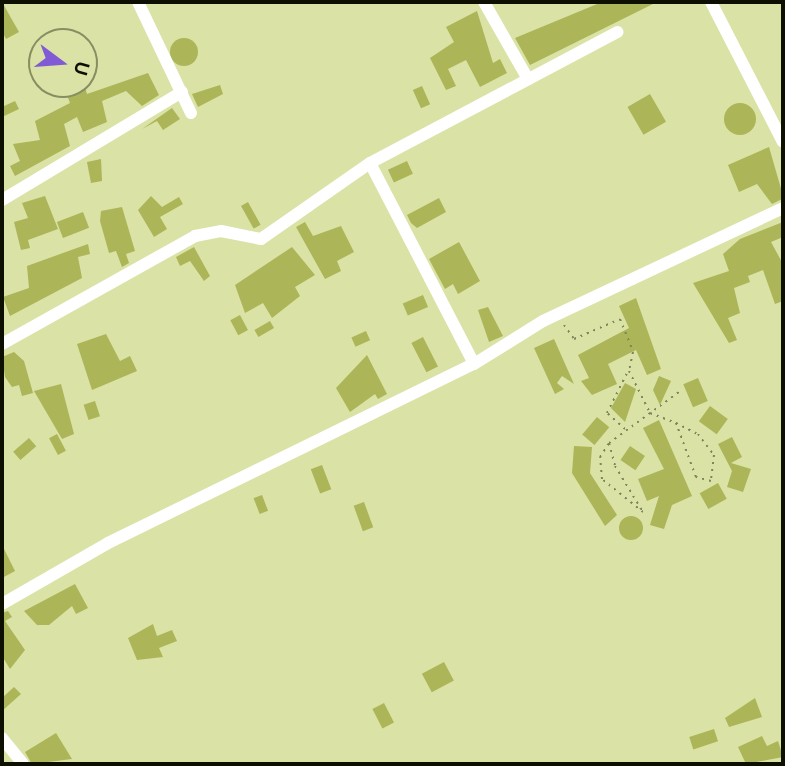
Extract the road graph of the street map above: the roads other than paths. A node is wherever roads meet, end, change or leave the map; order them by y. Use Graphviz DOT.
graph roads {
  1 [pos="138,2"];
  2 [pos="484,2"];
  3 [pos="711,2"];
  4 [pos="617,32"];
  5 [pos="528,79"];
  6 [pos="181,92"];
  7 [pos="191,113"];
  8 [pos="783,142"];
  9 [pos="370,163"];
  10 [pos="3,195"];
  11 [pos="783,208"];
  12 [pos="2,344"];
  13 [pos="474,364"];
  14 [pos="2,604"];
  15 [pos="2,738"];
  16 [pos="23,764"];
  1 -- 6 [label="street"];
  2 -- 5 [label="street"];
  3 -- 8 [label="street"];
  4 -- 5 [label="street"];
  5 -- 9 [label="street"];
  6 -- 7 [label="street"];
  6 -- 10 [label="street"];
  9 -- 12 [label="street"];
  9 -- 13 [label="street"];
  11 -- 13 [label="street"];
  13 -- 14 [label="street"];
  15 -- 16 [label="street"];
}
